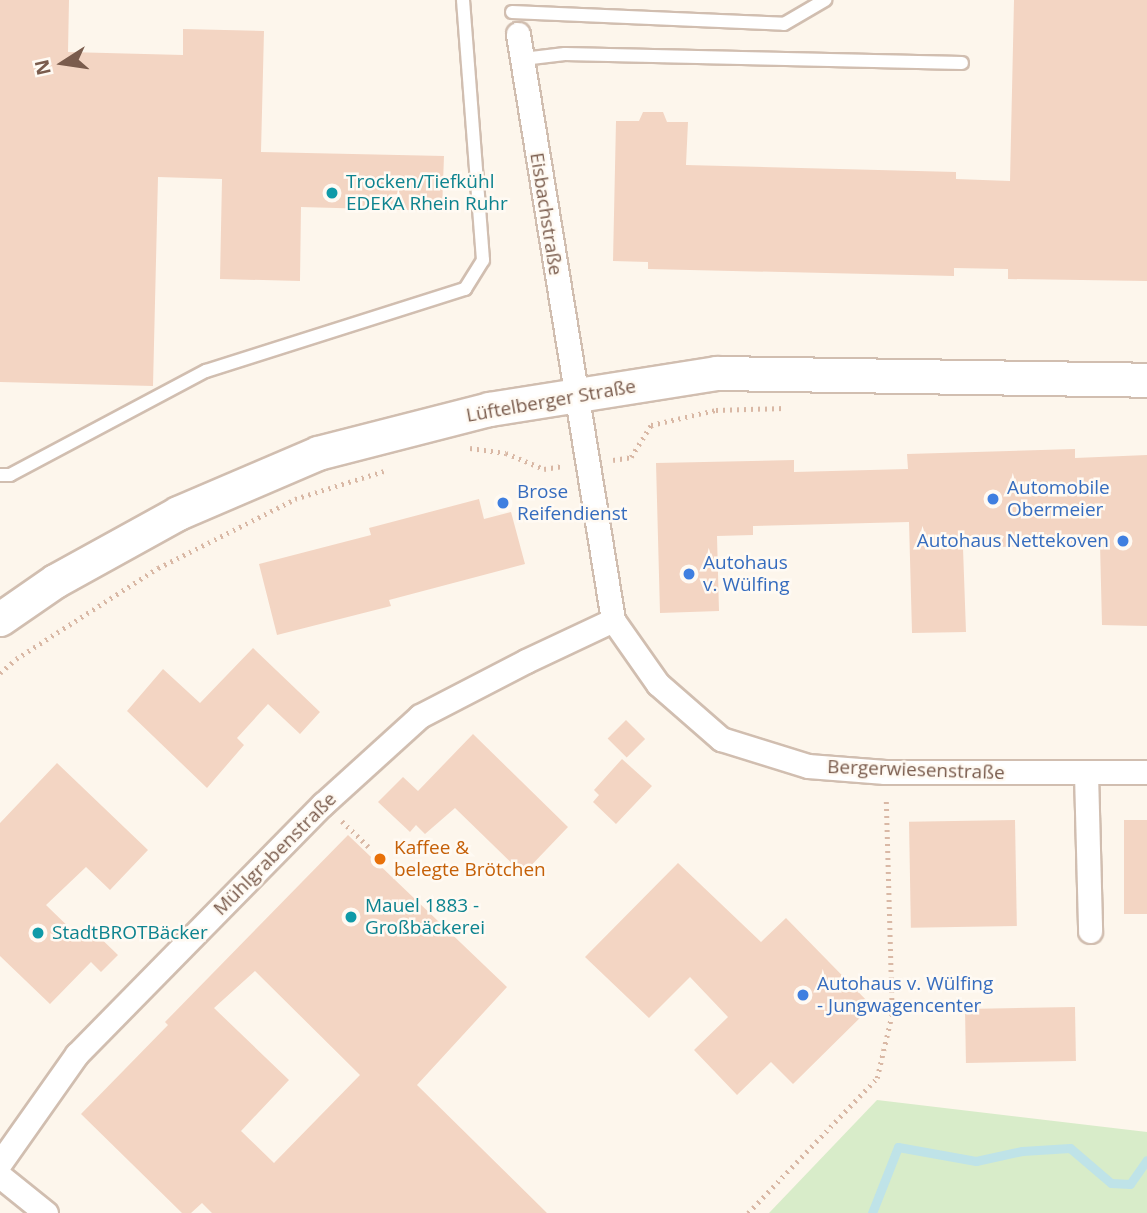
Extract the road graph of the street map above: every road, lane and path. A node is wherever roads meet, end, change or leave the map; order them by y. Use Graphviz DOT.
graph roads {
  1 [pos="463,0"];
  2 [pos="825,0"];
  3 [pos="513,15"];
  4 [pos="523,59"];
  5 [pos="962,63"];
  6 [pos="1147,380"];
  7 [pos="576,394"];
  8 [pos="786,408"];
  9 [pos="462,450"];
  10 [pos="589,464"];
  11 [pos="393,468"];
  12 [pos="0,475"];
  13 [pos="0,620"];
  14 [pos="612,620"];
  15 [pos="0,673"];
  16 [pos="885,772"];
  17 [pos="1147,772"];
  18 [pos="1086,774"];
  19 [pos="341,820"];
  20 [pos="369,847"];
  21 [pos="1090,931"];
  22 [pos="0,1163"];
  23 [pos="0,1175"];
  24 [pos="47,1213"];
  25 [pos="748,1213"];
  1 -- 12 [label="lane"];
  2 -- 3 [label="lane"];
  3 -- 4 [label="street, Eisbachstraße"];
  4 -- 5 [label="lane"];
  4 -- 7 [label="street, Eisbachstraße"];
  6 -- 7 [label="main road, Lüftelberger Straße"];
  7 -- 10 [label="street, Bergerwiesenstraße"];
  7 -- 13 [label="main road, Lüftelberger Straße"];
  8 -- 10 [label="path"];
  9 -- 10 [label="path"];
  10 -- 14 [label="street, Bergerwiesenstraße"];
  11 -- 15 [label="path"];
  14 -- 16 [label="street, Bergerwiesenstraße"];
  14 -- 22 [label="street, Mühlgrabenstraße"];
  16 -- 18 [label="street, Bergerwiesenstraße"];
  16 -- 25 [label="path"];
  17 -- 18 [label="street, Bergerwiesenstraße"];
  18 -- 21 [label="street"];
  19 -- 20 [label="path"];
  23 -- 24 [label="street"];
}
